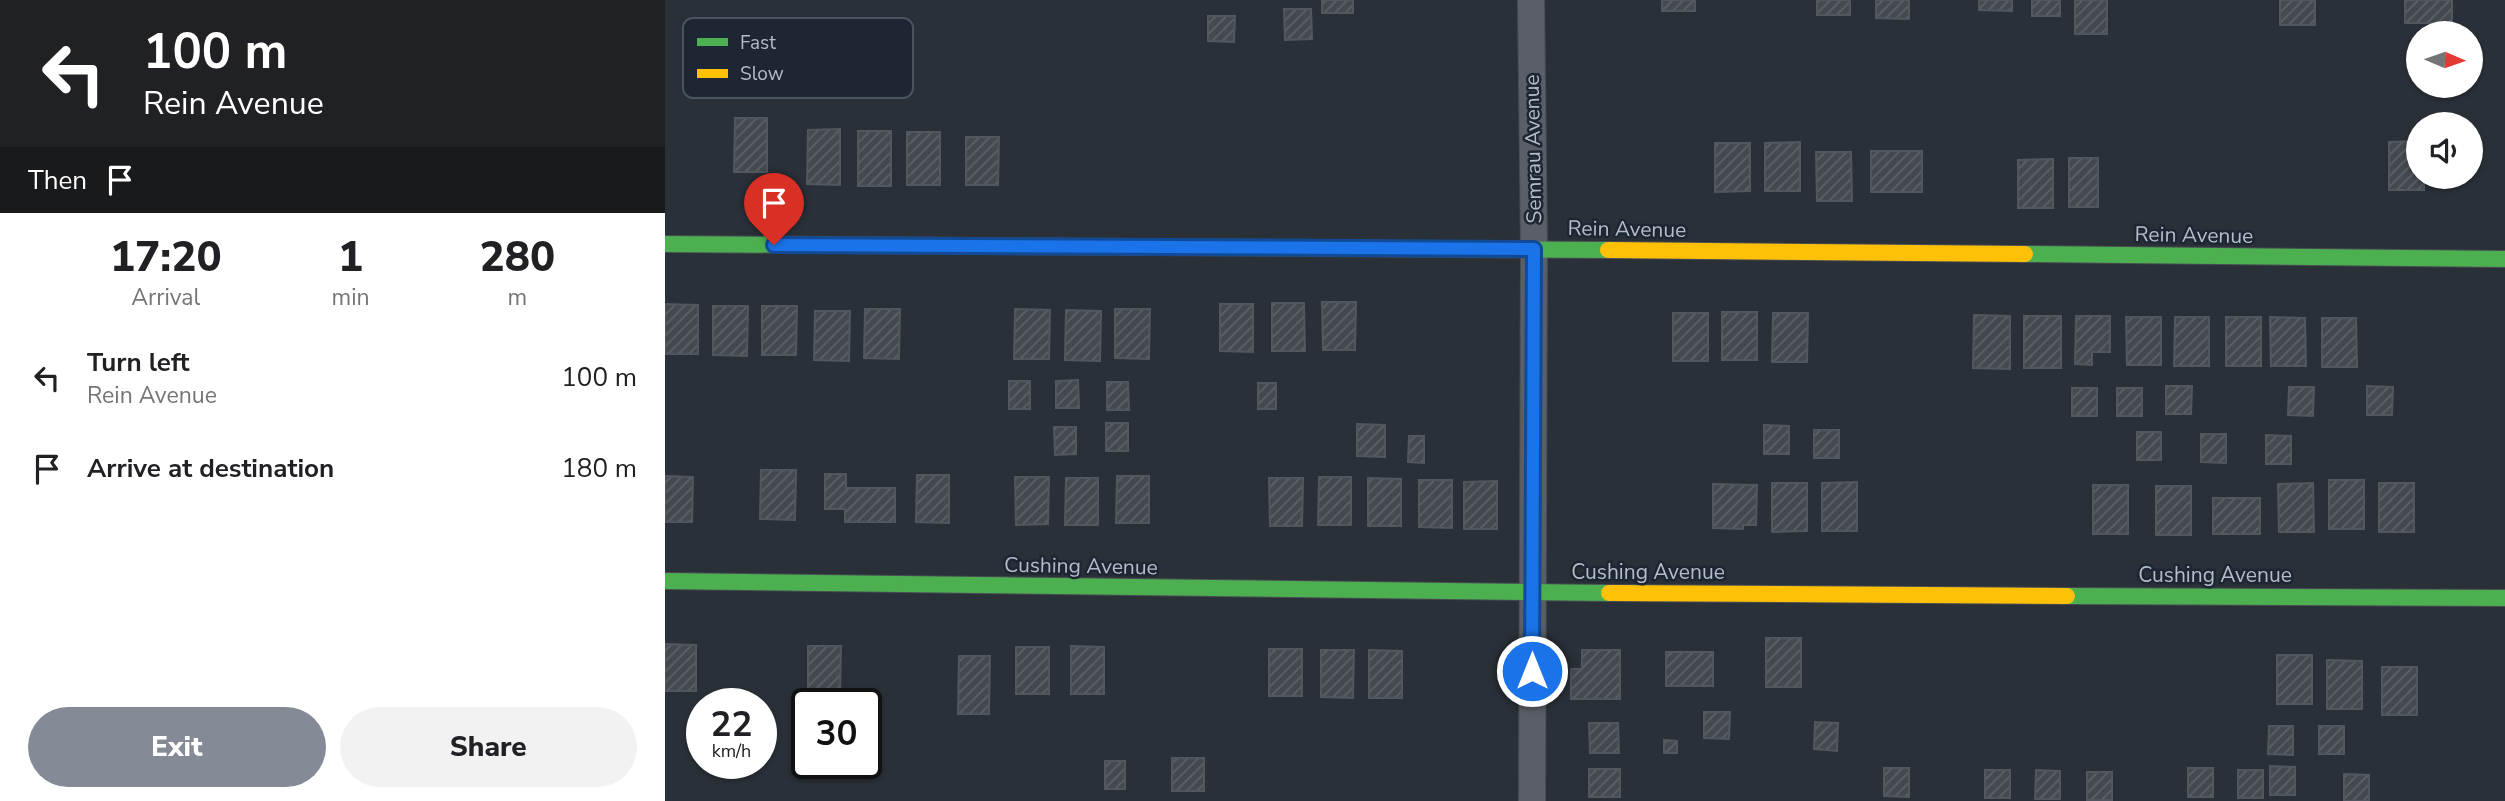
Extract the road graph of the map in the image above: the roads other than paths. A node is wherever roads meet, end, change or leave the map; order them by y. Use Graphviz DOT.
graph roads {
  1 [pos="1531,0"];
  2 [pos="665,244"];
  3 [pos="1534,249"];
  4 [pos="2505,259"];
  5 [pos="665,581"];
  6 [pos="1532,593"];
  7 [pos="2505,598"];
  8 [pos="1532,801"];
  1 -- 3 [label="street, Semrau Avenue"];
  2 -- 3 [label="street, Rein Avenue"];
  3 -- 4 [label="street, Rein Avenue"];
  3 -- 6 [label="street, Semrau Avenue"];
  5 -- 6 [label="street, Cushing Avenue"];
  6 -- 7 [label="street, Cushing Avenue"];
  6 -- 8 [label="street, Semrau Avenue"];
}
